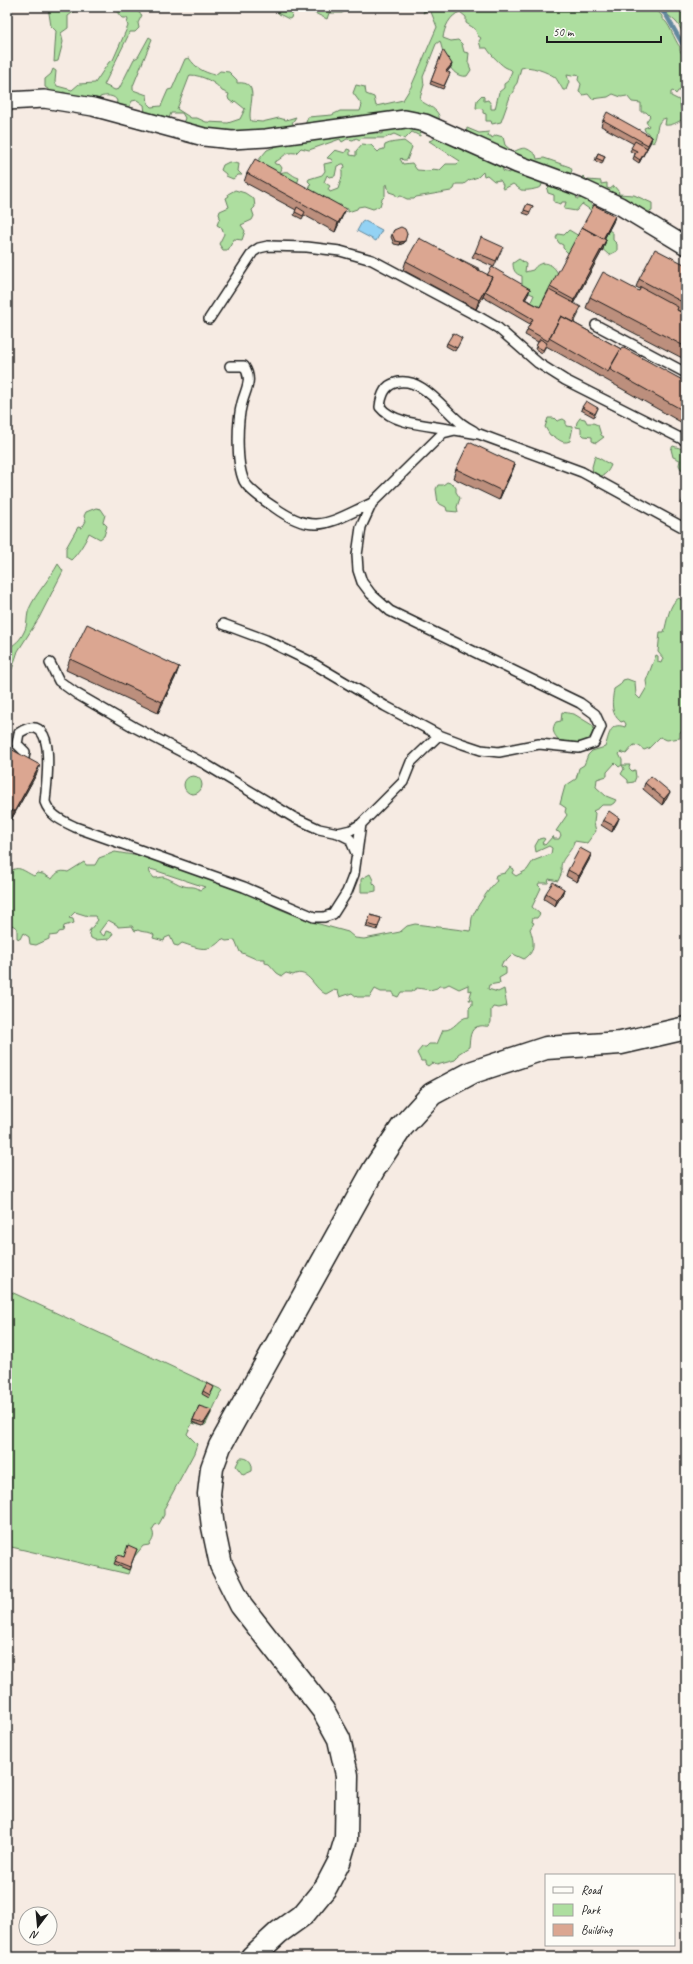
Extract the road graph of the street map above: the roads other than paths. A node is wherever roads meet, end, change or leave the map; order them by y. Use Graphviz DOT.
graph roads {
  1 [pos="7,101"];
  2 [pos="686,246"];
  3 [pos="209,319"];
  4 [pos="596,324"];
  5 [pos="230,366"];
  6 [pos="686,373"];
  7 [pos="455,430"];
  8 [pos="479,434"];
  9 [pos="686,441"];
  10 [pos="372,503"];
  11 [pos="686,529"];
  12 [pos="223,624"];
  13 [pos="50,663"];
  14 [pos="439,735"];
  15 [pos="24,758"];
  16 [pos="361,824"];
  17 [pos="338,833"];
  18 [pos="357,854"];
  19 [pos="686,1028"];
  20 [pos="252,1957"];
  1 -- 2 [label="street"];
  3 -- 9 [label="lane"];
  4 -- 6 [label="lane"];
  5 -- 10 [label="lane"];
  7 -- 8 [label="lane"];
  7 -- 8 [label="lane"];
  7 -- 10 [label="lane"];
  8 -- 11 [label="lane"];
  10 -- 14 [label="lane"];
  12 -- 14 [label="lane"];
  13 -- 17 [label="lane"];
  14 -- 16 [label="lane"];
  15 -- 18 [label="lane"];
  16 -- 17 [label="lane"];
  16 -- 18 [label="lane"];
  17 -- 18 [label="lane"];
  19 -- 20 [label="main road"];
}
